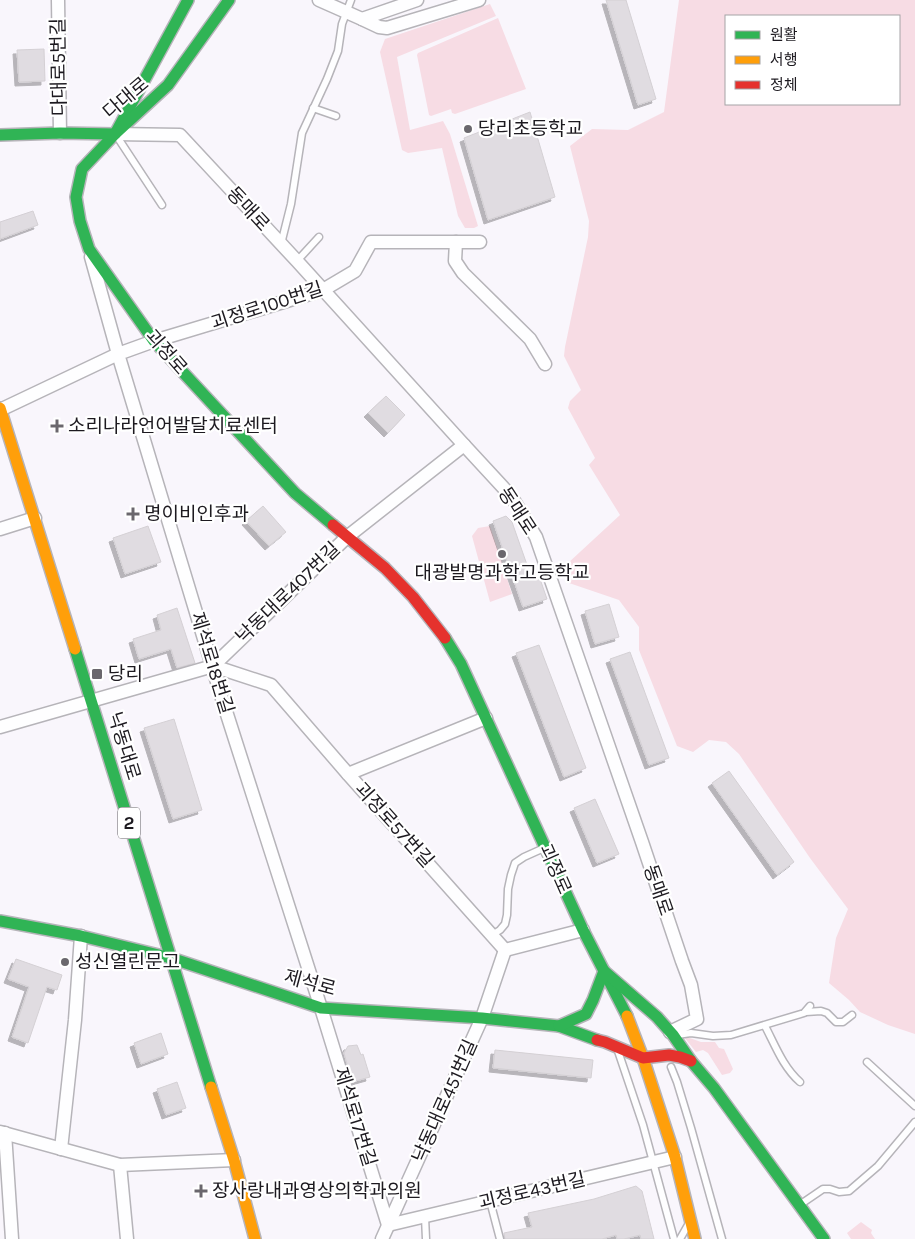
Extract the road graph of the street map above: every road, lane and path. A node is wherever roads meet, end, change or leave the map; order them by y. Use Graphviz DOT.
graph roads {
  1 [pos="58,0"];
  2 [pos="188,0"];
  3 [pos="229,0"];
  4 [pos="319,0"];
  5 [pos="351,0"];
  6 [pos="418,0"];
  7 [pos="479,0"];
  8 [pos="346,13"];
  9 [pos="362,19"];
  10 [pos="313,108"];
  11 [pos="336,116"];
  12 [pos="60,134"];
  13 [pos="115,134"];
  14 [pos="0,136"];
  15 [pos="162,205"];
  16 [pos="319,237"];
  17 [pos="456,242"];
  18 [pos="480,242"];
  19 [pos="281,244"];
  20 [pos="89,249"];
  21 [pos="297,261"];
  22 [pos="323,290"];
  23 [pos="154,341"];
  24 [pos="118,354"];
  25 [pos="545,364"];
  26 [pos="0,409"];
  27 [pos="464,445"];
  28 [pos="35,518"];
  29 [pos="0,529"];
  30 [pos="347,537"];
  31 [pos="213,666"];
  32 [pos="92,700"];
  33 [pos="486,718"];
  34 [pos="0,727"];
  35 [pos="348,774"];
  36 [pos="545,848"];
  37 [pos="0,921"];
  38 [pos="583,930"];
  39 [pos="492,935"];
  40 [pos="81,936"];
  41 [pos="505,950"];
  42 [pos="171,958"];
  43 [pos="604,971"];
  44 [pos="321,1008"];
  45 [pos="852,1015"];
  46 [pos="482,1018"];
  47 [pos="559,1026"];
  48 [pos="765,1026"];
  49 [pos="672,1034"];
  50 [pos="617,1047"];
  51 [pos="643,1058"];
  52 [pos="691,1062"];
  53 [pos="867,1062"];
  54 [pos="671,1067"];
  55 [pos="800,1082"];
  56 [pos="915,1106"];
  57 [pos="915,1122"];
  58 [pos="3,1132"];
  59 [pos="61,1149"];
  60 [pos="675,1157"];
  61 [pos="234,1160"];
  62 [pos="652,1162"];
  63 [pos="120,1165"];
  64 [pos="490,1201"];
  65 [pos="800,1205"];
  66 [pos="425,1217"];
  67 [pos="691,1220"];
  68 [pos="388,1225"];
  69 [pos="12,1239"];
  70 [pos="127,1239"];
  71 [pos="255,1239"];
  72 [pos="382,1239"];
  73 [pos="426,1239"];
  74 [pos="500,1239"];
  75 [pos="674,1239"];
  76 [pos="680,1239"];
  77 [pos="695,1239"];
  78 [pos="722,1239"];
  79 [pos="824,1239"];
  1 -- 12 [label="street, 다대로5번길"];
  2 -- 13 [label="main road, 괴정로"];
  3 -- 13 [label="main road, 다대로"];
  4 -- 8 [label="street"];
  5 -- 8 [label="lane"];
  6 -- 9 [label="street"];
  7 -- 9 [label="street"];
  8 -- 9 [label="street"];
  8 -- 10 [label="lane"];
  10 -- 11 [label="lane"];
  10 -- 19 [label="lane"];
  12 -- 13 [label="main road, 다대로"];
  12 -- 14 [label="main road, 다대로"];
  13 -- 15 [label="lane"];
  13 -- 19 [label="street, 동매로"];
  13 -- 20 [label="main road, 괴정로"];
  16 -- 21 [label="lane"];
  17 -- 18 [label="street, 괴정로100번길"];
  17 -- 22 [label="street, 괴정로100번길"];
  17 -- 25 [label="street"];
  19 -- 21 [label="street, 동매로"];
  20 -- 23 [label="main road, 괴정로"];
  20 -- 24 [label="street, 제석로18번길"];
  21 -- 22 [label="street, 동매로"];
  22 -- 23 [label="street, 괴정로100번길"];
  22 -- 27 [label="street, 동매로"];
  23 -- 24 [label="street"];
  23 -- 30 [label="main road, 괴정로"];
  24 -- 26 [label="street"];
  24 -- 31 [label="street, 제석로18번길"];
  26 -- 28 [label="main road, 낙동대로 / 2"];
  27 -- 30 [label="street"];
  27 -- 49 [label="street, 동매로"];
  28 -- 29 [label="street"];
  28 -- 32 [label="main road, 낙동대로 / 2"];
  30 -- 31 [label="street, 낙동대로407번길"];
  30 -- 33 [label="main road, 괴정로"];
  31 -- 32 [label="street, 낙동대로407번길"];
  31 -- 35 [label="street, 괴정로57번길"];
  31 -- 44 [label="street, 제석로18번길"];
  32 -- 34 [label="street, 낙동대로407번길"];
  32 -- 42 [label="main road, 낙동대로 / 2"];
  33 -- 35 [label="street"];
  33 -- 36 [label="main road, 괴정로"];
  35 -- 39 [label="street, 괴정로57번길"];
  36 -- 38 [label="main road, 괴정로"];
  36 -- 39 [label="lane"];
  37 -- 40 [label="main road, 제석로"];
  38 -- 41 [label="street"];
  38 -- 43 [label="main road, 괴정로"];
  39 -- 41 [label="street, 괴정로57번길"];
  40 -- 42 [label="main road, 제석로"];
  40 -- 59 [label="street"];
  41 -- 46 [label="street, 낙동대로451번길"];
  42 -- 44 [label="main road, 제석로"];
  42 -- 61 [label="main road, 낙동대로 / 2"];
  43 -- 47 [label="main road"];
  43 -- 49 [label="main road"];
  43 -- 51 [label="main road, 괴정로"];
  44 -- 46 [label="main road, 제석로"];
  44 -- 68 [label="street, 제석로17번길"];
  45 -- 48 [label="lane"];
  46 -- 47 [label="main road, 제석로"];
  46 -- 68 [label="street, 낙동대로451번길"];
  47 -- 50 [label="main road, 제석로"];
  48 -- 49 [label="lane"];
  48 -- 55 [label="lane"];
  49 -- 52 [label="main road"];
  50 -- 51 [label="main road, 제석로"];
  50 -- 62 [label="lane"];
  51 -- 52 [label="main road"];
  51 -- 60 [label="main road, 괴정로"];
  52 -- 65 [label="main road"];
  53 -- 56 [label="lane"];
  54 -- 78 [label="lane"];
  57 -- 65 [label="lane"];
  58 -- 59 [label="street"];
  58 -- 69 [label="street"];
  59 -- 63 [label="street"];
  60 -- 62 [label="street, 괴정로43번길"];
  60 -- 67 [label="main road, 괴정로"];
  61 -- 63 [label="street"];
  61 -- 71 [label="main road, 낙동대로 / 2"];
  62 -- 64 [label="street, 괴정로43번길"];
  62 -- 75 [label="lane"];
  63 -- 70 [label="street"];
  64 -- 66 [label="street, 괴정로43번길"];
  64 -- 74 [label="lane"];
  65 -- 79 [label="main road"];
  66 -- 68 [label="street, 괴정로43번길"];
  66 -- 73 [label="lane"];
  67 -- 76 [label="lane"];
  67 -- 77 [label="main road, 괴정로"];
  68 -- 72 [label="street, 낙동대로451번길"];
}
